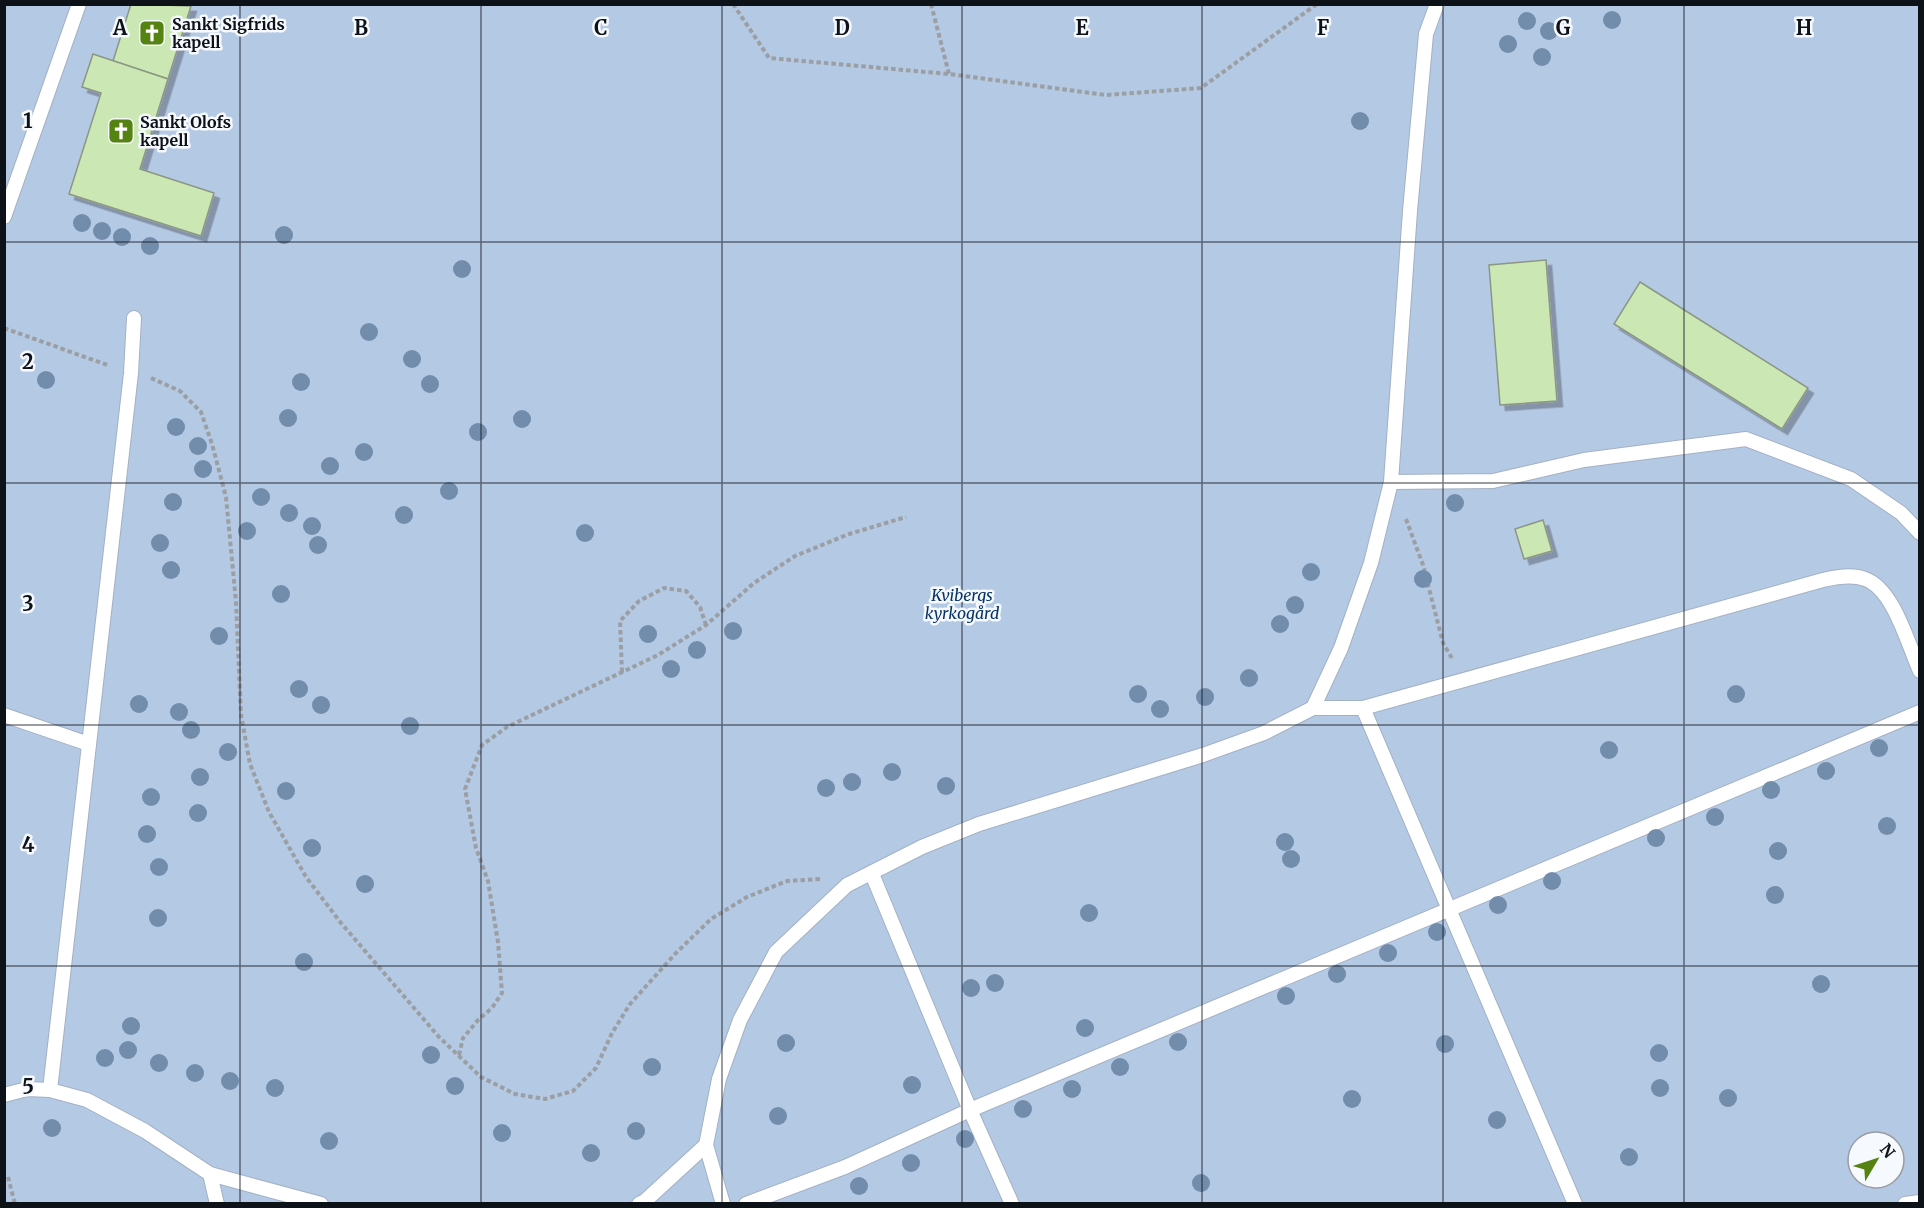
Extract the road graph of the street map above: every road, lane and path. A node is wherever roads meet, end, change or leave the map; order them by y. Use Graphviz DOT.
graph roads {
  1 [pos="79,4"];
  2 [pos="733,4"];
  3 [pos="932,4"];
  4 [pos="1317,4"];
  5 [pos="1437,4"];
  6 [pos="949,74"];
  7 [pos="4,217"];
  8 [pos="134,318"];
  9 [pos="4,328"];
  10 [pos="131,373"];
  11 [pos="1391,482"];
  12 [pos="906,517"];
  13 [pos="1920,533"];
  14 [pos="706,625"];
  15 [pos="1920,671"];
  16 [pos="622,672"];
  17 [pos="1465,680"];
  18 [pos="1312,708"];
  19 [pos="1363,708"];
  20 [pos="1920,712"];
  21 [pos="4,715"];
  22 [pos="89,744"];
  23 [pos="872,874"];
  24 [pos="847,885"];
  25 [pos="1450,910"];
  26 [pos="459,1056"];
  27 [pos="50,1090"];
  28 [pos="4,1095"];
  29 [pos="970,1110"];
  30 [pos="706,1145"];
  31 [pos="210,1174"];
  32 [pos="8,1177"];
  33 [pos="1920,1202"];
  34 [pos="15,1203"];
  35 [pos="217,1203"];
  36 [pos="321,1203"];
  37 [pos="639,1203"];
  38 [pos="723,1203"];
  39 [pos="746,1203"];
  40 [pos="1012,1203"];
  41 [pos="1575,1203"];
  42 [pos="1905,1203"];
  1 -- 7 [label="lane"];
  2 -- 6 [label="path"];
  3 -- 6 [label="path"];
  4 -- 6 [label="path"];
  5 -- 11 [label="lane"];
  8 -- 10 [label="lane"];
  9 -- 10 [label="path"];
  10 -- 22 [label="lane"];
  10 -- 26 [label="path"];
  11 -- 13 [label="lane"];
  11 -- 17 [label="path"];
  11 -- 18 [label="lane"];
  12 -- 14 [label="path"];
  14 -- 16 [label="path"];
  14 -- 16 [label="path"];
  15 -- 17 [label="lane"];
  16 -- 26 [label="path"];
  17 -- 19 [label="lane"];
  18 -- 19 [label="lane"];
  18 -- 23 [label="lane"];
  19 -- 25 [label="lane"];
  20 -- 25 [label="lane"];
  21 -- 22 [label="lane"];
  22 -- 27 [label="lane"];
  23 -- 24 [label="lane"];
  23 -- 29 [label="lane"];
  24 -- 26 [label="path"];
  24 -- 30 [label="lane"];
  25 -- 29 [label="lane"];
  25 -- 41 [label="lane"];
  27 -- 28 [label="lane"];
  27 -- 31 [label="lane"];
  29 -- 39 [label="lane"];
  29 -- 40 [label="lane"];
  30 -- 37 [label="lane"];
  30 -- 38 [label="lane"];
  31 -- 35 [label="lane"];
  31 -- 36 [label="lane"];
  32 -- 34 [label="path"];
  33 -- 42 [label="lane"];
}
